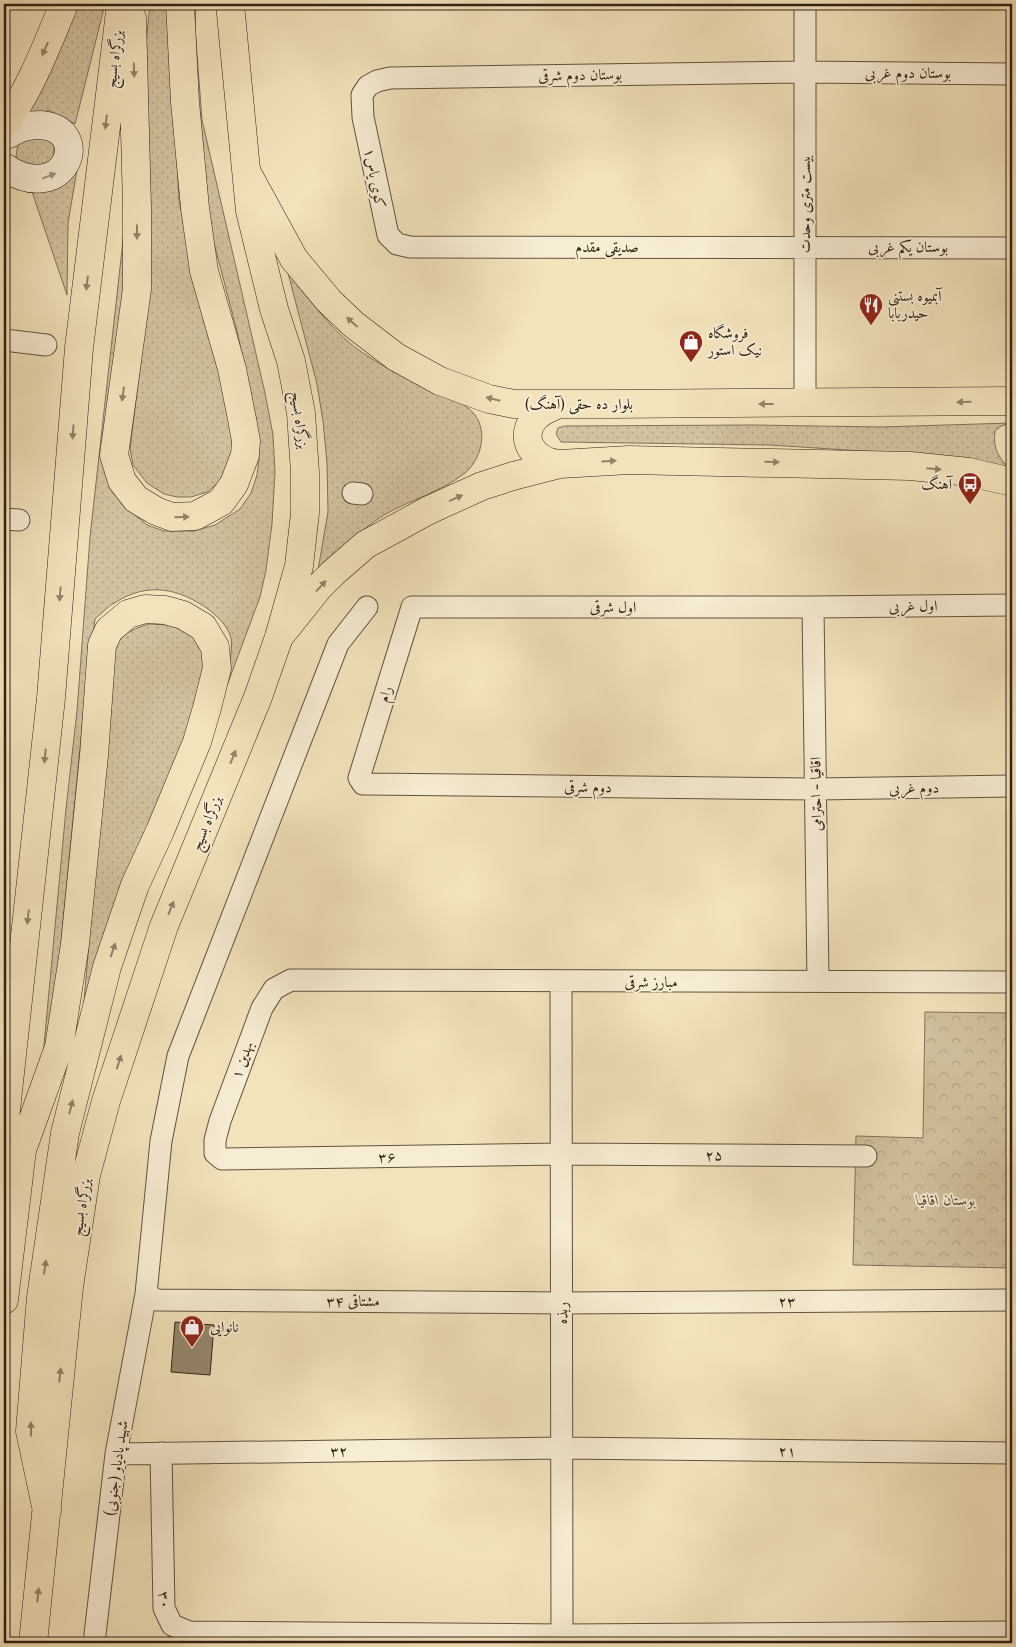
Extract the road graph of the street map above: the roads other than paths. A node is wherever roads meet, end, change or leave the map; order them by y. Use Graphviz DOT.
graph roads {
  1 [pos="64,4"];
  2 [pos="120,4"];
  3 [pos="131,4"];
  4 [pos="180,4"];
  5 [pos="230,4"];
  6 [pos="805,4"];
  7 [pos="805,72"];
  8 [pos="1012,74"];
  9 [pos="362,95"];
  10 [pos="4,124"];
  11 [pos="4,136"];
  12 [pos="4,167"];
  13 [pos="247,173"];
  14 [pos="410,247"];
  15 [pos="805,247"];
  16 [pos="1012,248"];
  17 [pos="4,340"];
  18 [pos="46,345"];
  19 [pos="1012,402"];
  20 [pos="559,404"];
  21 [pos="805,404"];
  22 [pos="560,464"];
  23 [pos="1012,482"];
  24 [pos="1012,605"];
  25 [pos="412,606"];
  26 [pos="813,607"];
  27 [pos="367,608"];
  28 [pos="279,637"];
  29 [pos="360,781"];
  30 [pos="1012,786"];
  31 [pos="816,789"];
  32 [pos="291,980"];
  33 [pos="818,981"];
  34 [pos="561,982"];
  35 [pos="1012,982"];
  36 [pos="4,1128"];
  37 [pos="215,1153"];
  38 [pos="562,1154"];
  39 [pos="866,1156"];
  40 [pos="146,1294"];
  41 [pos="4,1300"];
  42 [pos="1012,1300"];
  43 [pos="562,1302"];
  44 [pos="562,1448"];
  45 [pos="161,1453"];
  46 [pos="1012,1453"];
  47 [pos="116,1454"];
  48 [pos="47,1511"];
  49 [pos="1012,1632"];
  50 [pos="562,1639"];
  51 [pos="33,1643"];
  52 [pos="94,1643"];
  1 -- 10 [label="main road, one-way"];
  2 -- 36 [label="main road, بزرگراه بسیج, one-way"];
  3 -- 4 [label="main road, one-way"];
  5 -- 13 [label="main road, بزرگراه بسیج"];
  6 -- 7 [label="street, بیست متری وحدت"];
  7 -- 8 [label="street, بوستان دوم غربی"];
  7 -- 9 [label="street, بوستان دوم شرقی"];
  7 -- 15 [label="street, بیست متری وحدت"];
  9 -- 14 [label="street, کوی یاس۱"];
  12 -- 11 [label="main road, one-way"];
  20 -- 13 [label="main road, بلوار ده حقی (آهنگ), one-way"];
  13 -- 28 [label="main road, بزرگراه بسیج"];
  14 -- 15 [label="street, صدیقی مقدم"];
  15 -- 16 [label="street, بوستان یکم غربی"];
  15 -- 21 [label="street, بیست متری وحدت"];
  17 -- 18 [label="street"];
  19 -- 21 [label="main road, بلوار ده حقی (آهنگ), one-way"];
  21 -- 20 [label="main road, بلوار ده حقی (آهنگ), one-way"];
  20 -- 22 [label="main road"];
  22 -- 23 [label="main road, one-way"];
  28 -- 22 [label="main road, one-way"];
  24 -- 26 [label="street, اول غربی"];
  25 -- 26 [label="street, اول شرقی"];
  25 -- 29 [label="street, رام"];
  26 -- 31 [label="street, اقاقیا - احترامی"];
  27 -- 40 [label="street, شهید پادیاو (جنوبی)"];
  48 -- 28 [label="main road, بزرگراه بسیج, one-way"];
  29 -- 31 [label="street, دوم شرقی"];
  30 -- 31 [label="street, دوم غربی"];
  31 -- 33 [label="street, اقاقیا - احترامی"];
  32 -- 34 [label="street, مبارز شرقی"];
  32 -- 37 [label="street, بهدین ۱"];
  33 -- 34 [label="street, مبارز شرقی"];
  33 -- 35 [label="street, مبارز شرقی"];
  34 -- 38 [label="street, ربذه"];
  37 -- 38 [label="street, ۳۶"];
  38 -- 39 [label="street, ۲۵"];
  38 -- 43 [label="street, ربذه"];
  40 -- 43 [label="street, ۳۴ مشتاقی"];
  40 -- 47 [label="street, شهید پادیاو (جنوبی)"];
  48 -- 41 [label="main road, one-way"];
  42 -- 43 [label="street, ۲۳"];
  43 -- 44 [label="street, ربذه"];
  44 -- 45 [label="street, ۳۲"];
  44 -- 46 [label="street, ۲۱"];
  44 -- 50 [label="street, ربذه"];
  45 -- 47 [label="street, ۳۲"];
  45 -- 50 [label="street, ۳۰"];
  47 -- 52 [label="street, شهید پادیاو (جنوبی)"];
  51 -- 48 [label="main road, بزرگراه بسیج, one-way"];
  49 -- 50 [label="street, ۳۰"];
}
